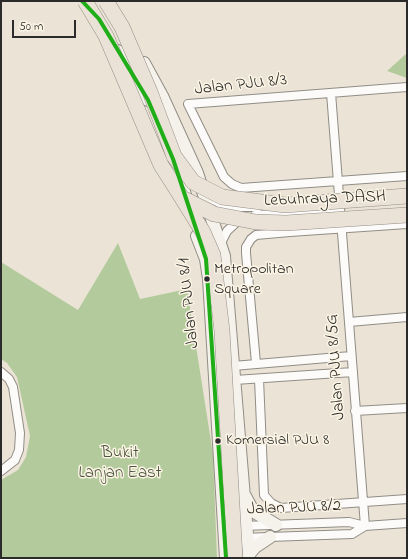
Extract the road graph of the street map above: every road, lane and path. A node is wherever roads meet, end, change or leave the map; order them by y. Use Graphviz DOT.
graph roads {
  1 [pos="84,1"];
  2 [pos="106,1"];
  3 [pos="407,86"];
  4 [pos="331,93"];
  5 [pos="407,176"];
  6 [pos="338,181"];
  7 [pos="205,194"];
  8 [pos="407,196"];
  9 [pos="182,198"];
  10 [pos="407,202"];
  11 [pos="340,208"];
  12 [pos="407,215"];
  13 [pos="407,224"];
  14 [pos="342,228"];
  15 [pos="221,243"];
  16 [pos="407,317"];
  17 [pos="349,322"];
  18 [pos="351,356"];
  19 [pos="256,363"];
  20 [pos="233,366"];
  21 [pos="1,372"];
  22 [pos="352,372"];
  23 [pos="259,379"];
  24 [pos="235,380"];
  25 [pos="407,408"];
  26 [pos="355,411"];
  27 [pos="1,471"];
  28 [pos="243,491"];
  29 [pos="407,499"];
  30 [pos="362,502"];
  31 [pos="276,525"];
  32 [pos="224,526"];
  33 [pos="365,526"];
  34 [pos="407,526"];
  35 [pos="247,532"];
  36 [pos="270,537"];
  37 [pos="226,538"];
  38 [pos="244,557"];
  39 [pos="226,558"];
  1 -- 9 [label="highway, bridge"];
  1 -- 32 [label="main road, Jalan PJU 8/1"];
  2 -- 7 [label="main road"];
  2 -- 8 [label="highway, Lebuhraya DASH, bridge"];
  3 -- 4 [label="street"];
  4 -- 6 [label="street"];
  4 -- 6 [label="street, Jalan PJU 8/3"];
  5 -- 6 [label="street"];
  6 -- 11 [label="street"];
  7 -- 11 [label="street"];
  7 -- 15 [label="main road"];
  9 -- 12 [label="highway, Lebuhraya DASH, bridge"];
  9 -- 38 [label="highway, bridge"];
  10 -- 11 [label="street"];
  11 -- 14 [label="street, Jalan PJU 8/5G"];
  11 -- 15 [label="street"];
  13 -- 14 [label="street"];
  14 -- 17 [label="street, Jalan PJU 8/5G"];
  14 -- 19 [label="street"];
  15 -- 20 [label="main road"];
  16 -- 17 [label="street"];
  17 -- 18 [label="street, Jalan PJU 8/5G"];
  18 -- 19 [label="street"];
  18 -- 22 [label="street, Jalan PJU 8/5G"];
  19 -- 20 [label="street"];
  20 -- 24 [label="main road"];
  21 -- 27 [label="street"];
  22 -- 23 [label="street"];
  22 -- 26 [label="street, Jalan PJU 8/5G"];
  23 -- 24 [label="street"];
  23 -- 30 [label="street"];
  24 -- 28 [label="main road"];
  25 -- 26 [label="street"];
  26 -- 30 [label="street, Jalan PJU 8/5G"];
  28 -- 31 [label="main road"];
  28 -- 35 [label="main road"];
  29 -- 30 [label="street"];
  30 -- 33 [label="street, Jalan PJU 8/5G"];
  31 -- 33 [label="street, Jalan PJU 8/2"];
  31 -- 35 [label="street, Jalan PJU 8/2"];
  32 -- 35 [label="street, Jalan PJU 8/2"];
  32 -- 37 [label="main road, Jalan PJU 8/1"];
  33 -- 34 [label="street, Jalan PJU 8/2"];
  33 -- 36 [label="street, Jalan PJU 8/2"];
  35 -- 36 [label="street, Jalan PJU 8/2"];
  35 -- 37 [label="street, Jalan PJU 8/2"];
  35 -- 38 [label="main road"];
  36 -- 38 [label="main road"];
  37 -- 39 [label="main road, Jalan PJU 8/1"];
}
